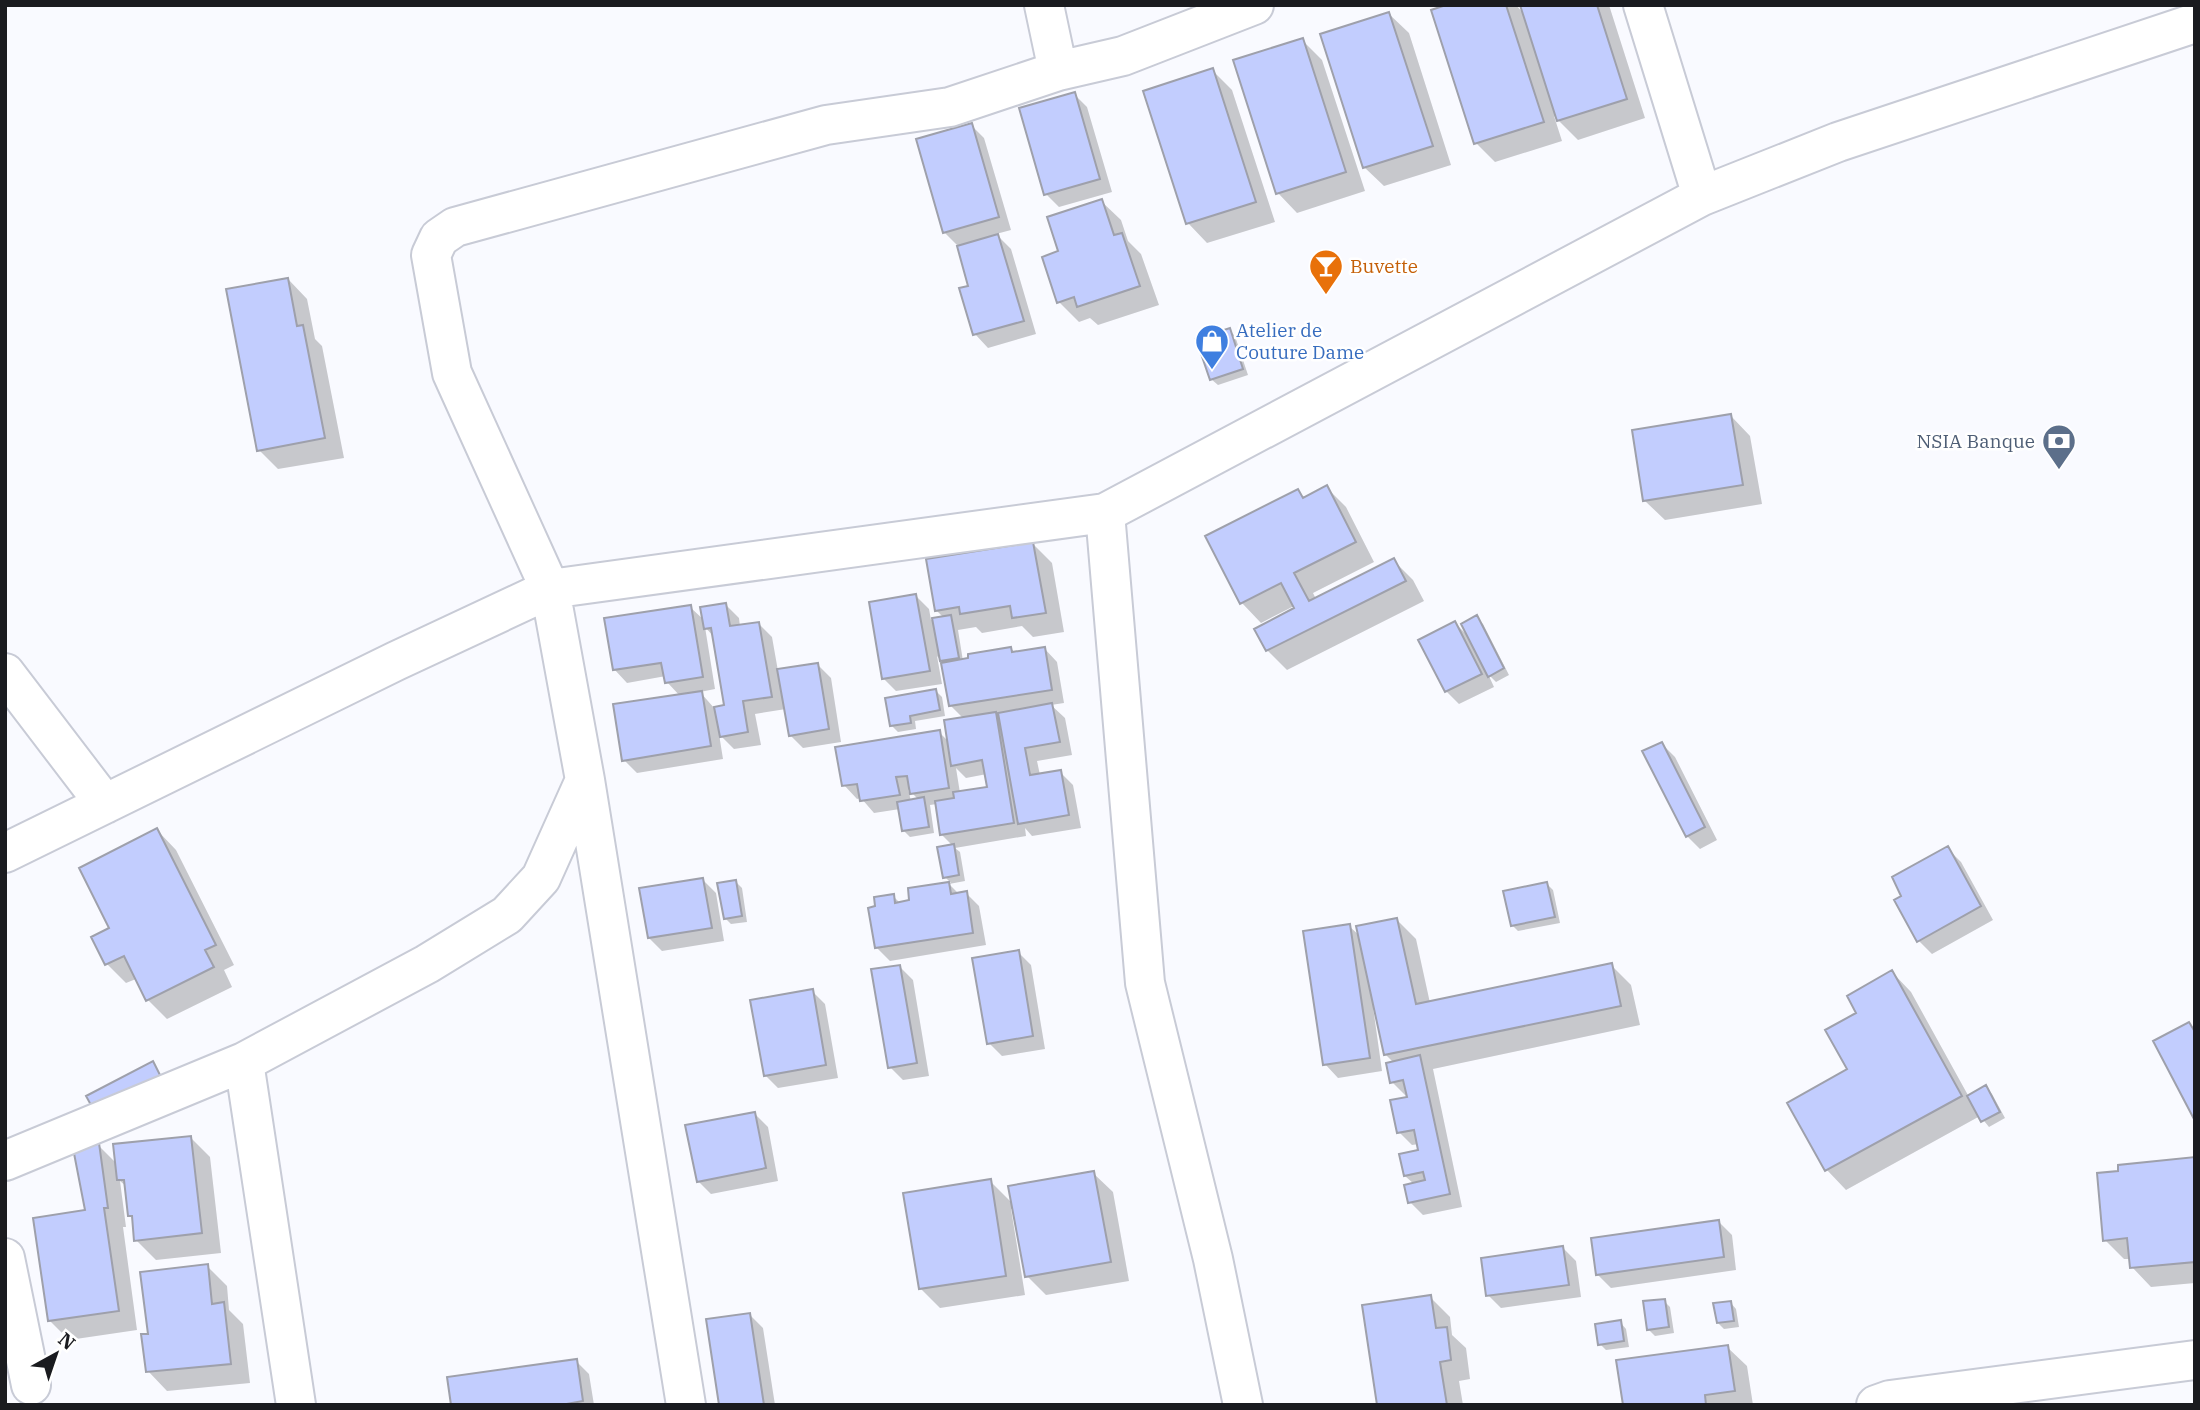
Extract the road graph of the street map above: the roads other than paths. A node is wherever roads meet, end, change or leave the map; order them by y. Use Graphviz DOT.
graph roads {
  1 [pos="1044,5"];
  2 [pos="1254,5"];
  3 [pos="1643,5"];
  4 [pos="2195,23"];
  5 [pos="1058,71"];
  6 [pos="1702,196"];
  7 [pos="1105,513"];
  8 [pos="550,589"];
  9 [pos="5,673"];
  10 [pos="585,780"];
  11 [pos="105,804"];
  12 [pos="5,853"];
  13 [pos="244,1062"];
  14 [pos="5,1161"];
  15 [pos="5,1258"];
  16 [pos="2195,1360"];
  17 [pos="31,1385"];
  18 [pos="296,1405"];
  19 [pos="686,1405"];
  20 [pos="1244,1405"];
  21 [pos="1876,1405"];
  1 -- 5 [label="street"];
  2 -- 5 [label="street"];
  3 -- 6 [label="street"];
  4 -- 6 [label="street"];
  5 -- 8 [label="street"];
  6 -- 7 [label="street"];
  7 -- 8 [label="street"];
  7 -- 20 [label="street"];
  8 -- 10 [label="street"];
  8 -- 11 [label="street"];
  9 -- 11 [label="street"];
  10 -- 13 [label="street"];
  10 -- 19 [label="street"];
  11 -- 12 [label="street"];
  13 -- 14 [label="street"];
  13 -- 18 [label="street"];
  15 -- 17 [label="street"];
  16 -- 21 [label="street"];
}
